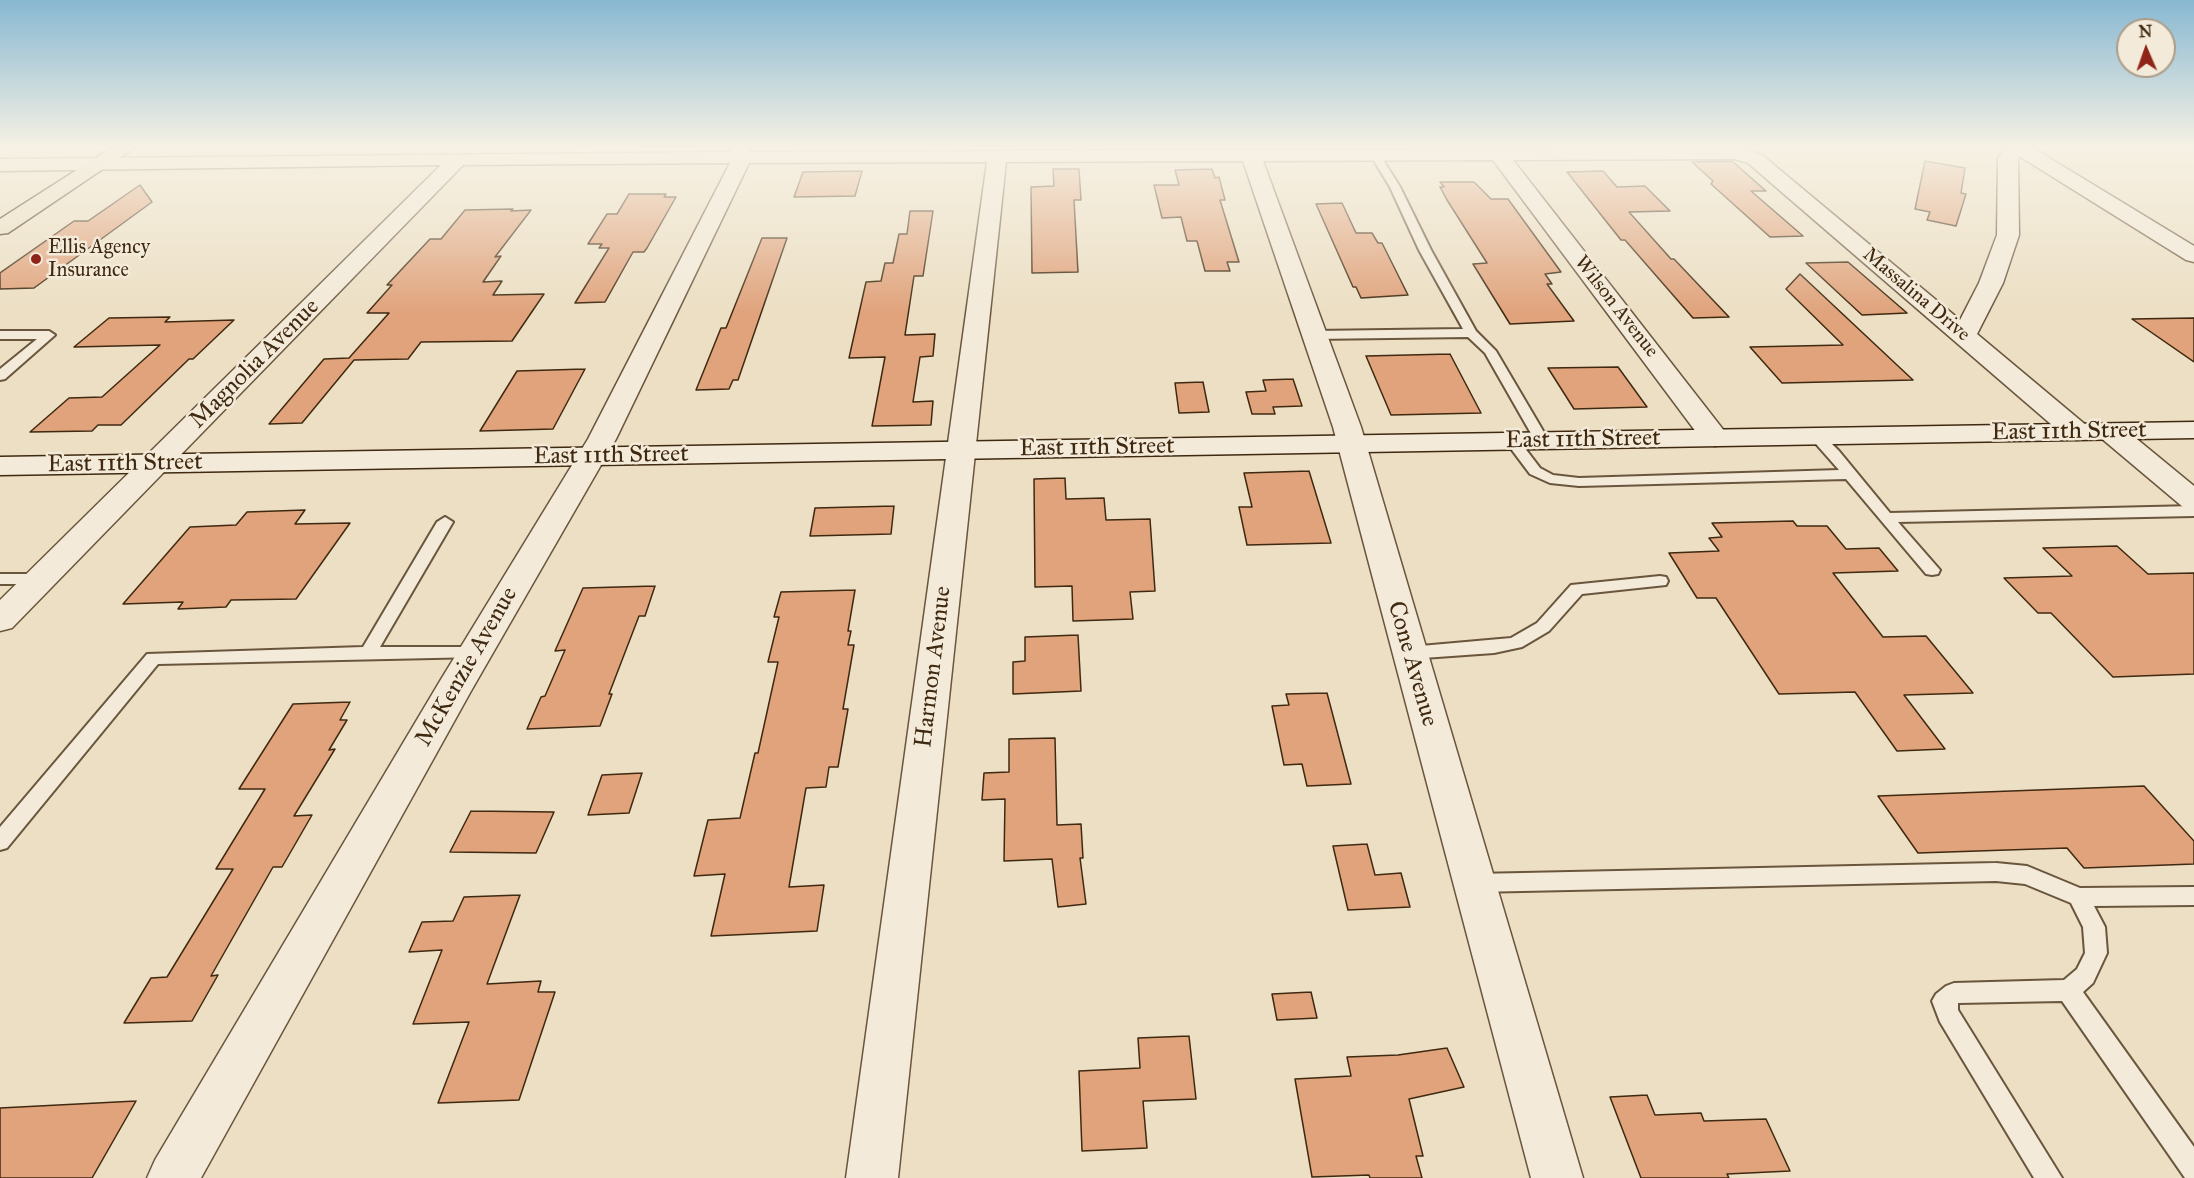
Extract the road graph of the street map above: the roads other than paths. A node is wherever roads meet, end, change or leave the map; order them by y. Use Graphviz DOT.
graph roads {
  1 [pos="39,203"];
  2 [pos="414,203"];
  3 [pos="717,203"];
  4 [pos="991,203"];
  5 [pos="1268,203"];
  6 [pos="1403,203"];
  7 [pos="1536,203"];
  8 [pos="1807,203"];
  9 [pos="2008,203"];
  10 [pos="2108,203"];
  11 [pos="0,228"];
  12 [pos="2194,255"];
  13 [pos="1471,333"];
  14 [pos="0,335"];
  15 [pos="1313,335"];
  16 [pos="1964,335"];
  17 [pos="0,376"];
  18 [pos="2194,430"];
  19 [pos="2077,432"];
  20 [pos="2111,432"];
  21 [pos="1816,436"];
  22 [pos="1715,438"];
  23 [pos="1513,441"];
  24 [pos="1542,441"];
  25 [pos="1351,444"];
  26 [pos="959,450"];
  27 [pos="591,456"];
  28 [pos="156,464"];
  29 [pos="0,466"];
  30 [pos="1851,474"];
  31 [pos="2194,501"];
  32 [pos="2194,511"];
  33 [pos="1886,518"];
  34 [pos="445,522"];
  35 [pos="1932,570"];
  36 [pos="0,579"];
  37 [pos="41,579"];
  38 [pos="1660,580"];
  39 [pos="0,620"];
  40 [pos="368,653"];
  41 [pos="474,653"];
  42 [pos="1409,653"];
  43 [pos="0,842"];
  44 [pos="1474,883"];
  45 [pos="2194,896"];
  46 [pos="2079,897"];
  47 [pos="2068,990"];
  48 [pos="2194,1169"];
  49 [pos="173,1178"];
  50 [pos="872,1178"];
  51 [pos="1557,1178"];
  52 [pos="2049,1178"];
  1 -- 11 [label="main road"];
  2 -- 28 [label="street, Magnolia Avenue"];
  3 -- 27 [label="street, McKenzie Avenue"];
  4 -- 26 [label="street, Harmon Avenue"];
  5 -- 15 [label="street, Cone Avenue"];
  6 -- 13 [label="lane"];
  7 -- 22 [label="street, Wilson Avenue"];
  8 -- 16 [label="street, Massalina Drive"];
  9 -- 16 [label="street"];
  10 -- 12 [label="street"];
  13 -- 15 [label="lane"];
  13 -- 24 [label="lane"];
  14 -- 17 [label="lane"];
  15 -- 25 [label="street, Cone Avenue"];
  16 -- 19 [label="street, Massalina Drive"];
  18 -- 20 [label="street, East 11th Street"];
  19 -- 20 [label="street, East 11th Street"];
  19 -- 21 [label="street, East 11th Street"];
  20 -- 31 [label="street"];
  21 -- 22 [label="street, East 11th Street"];
  21 -- 30 [label="lane"];
  22 -- 24 [label="street, East 11th Street"];
  23 -- 24 [label="street, East 11th Street"];
  23 -- 25 [label="street, East 11th Street"];
  23 -- 30 [label="lane"];
  25 -- 26 [label="street, East 11th Street"];
  25 -- 42 [label="street, Cone Avenue"];
  26 -- 27 [label="street, East 11th Street"];
  26 -- 50 [label="street, Harmon Avenue"];
  27 -- 28 [label="street, East 11th Street"];
  27 -- 41 [label="street, McKenzie Avenue"];
  28 -- 29 [label="street, East 11th Street"];
  28 -- 37 [label="street, Magnolia Avenue"];
  30 -- 33 [label="lane"];
  32 -- 33 [label="lane"];
  33 -- 35 [label="lane"];
  34 -- 40 [label="lane"];
  36 -- 37 [label="lane"];
  37 -- 39 [label="street, Magnolia Avenue"];
  38 -- 42 [label="lane"];
  40 -- 41 [label="lane"];
  40 -- 43 [label="lane"];
  41 -- 49 [label="street, McKenzie Avenue"];
  42 -- 44 [label="street, Cone Avenue"];
  44 -- 46 [label="lane"];
  44 -- 51 [label="street, Cone Avenue"];
  45 -- 46 [label="lane"];
  46 -- 47 [label="lane"];
  47 -- 48 [label="lane"];
  47 -- 52 [label="lane"];
}
